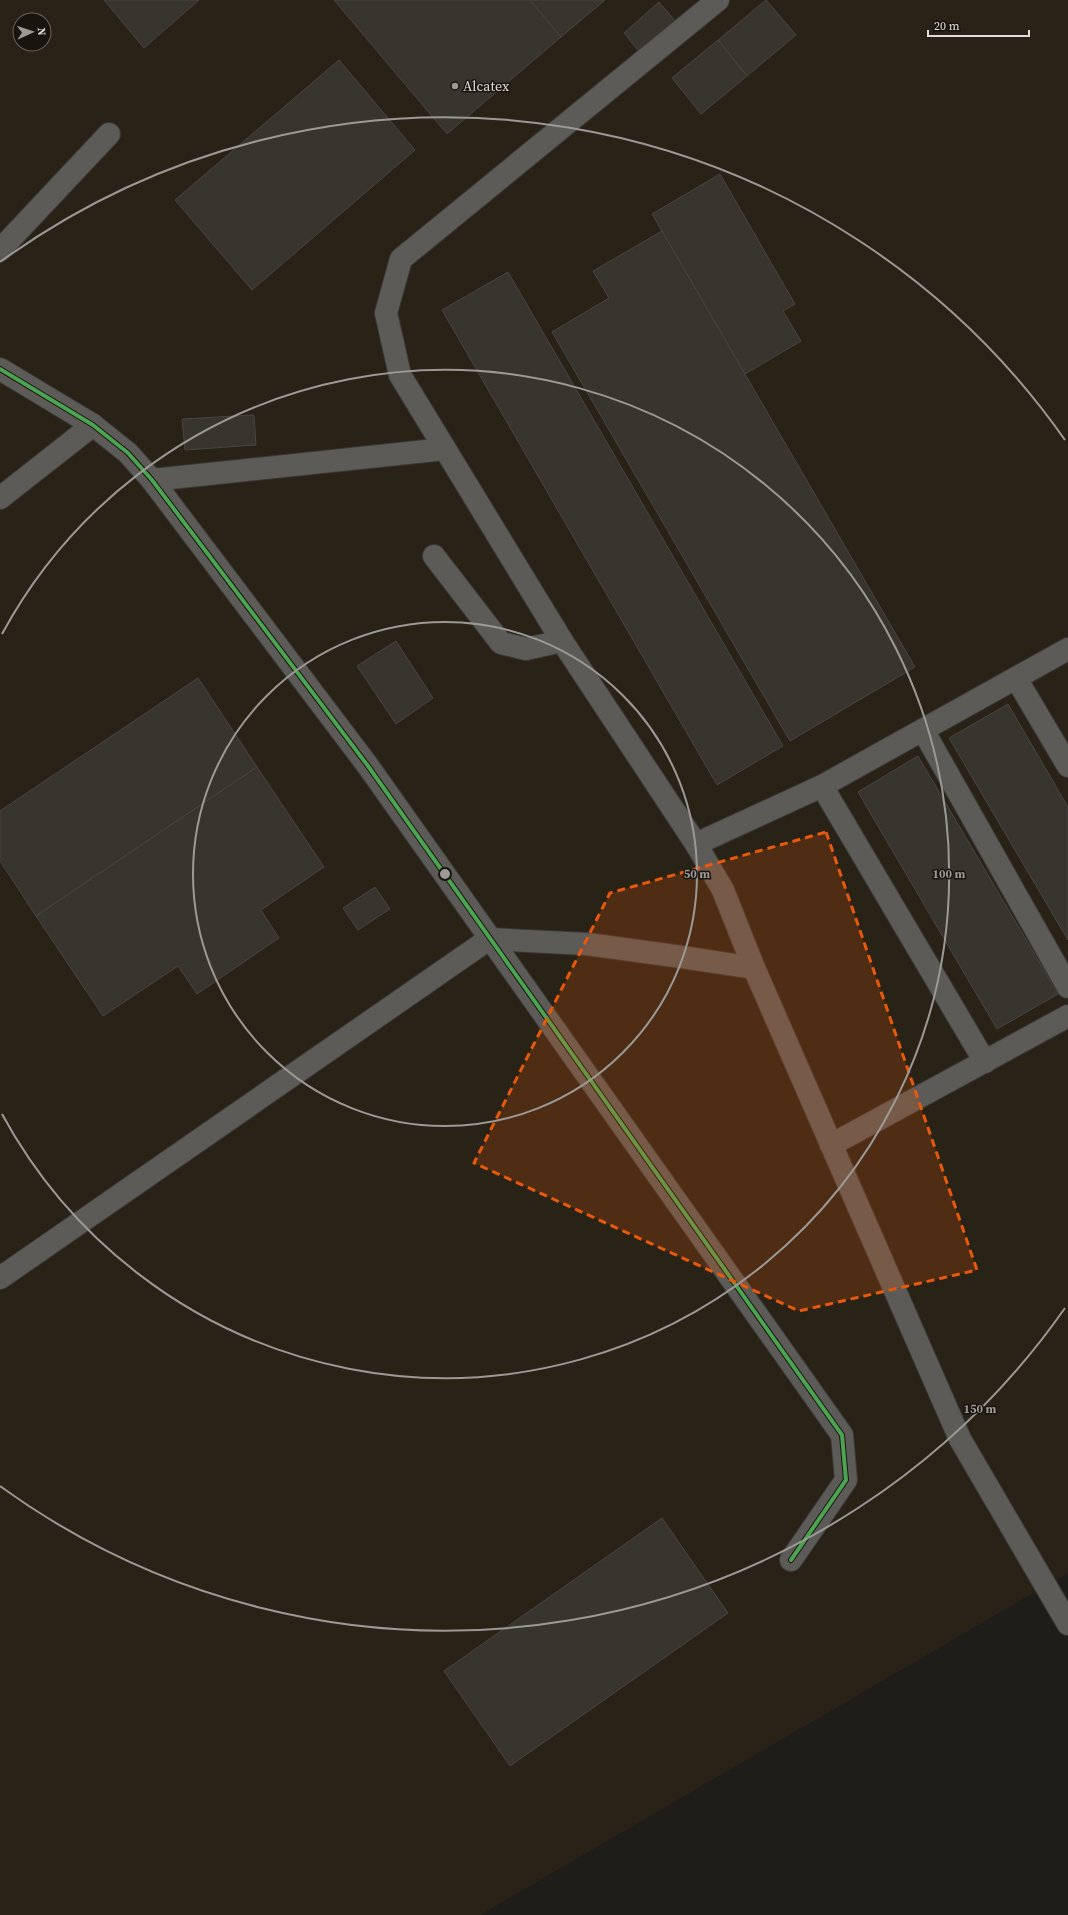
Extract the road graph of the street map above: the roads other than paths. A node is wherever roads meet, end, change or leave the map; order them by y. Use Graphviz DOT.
graph roads {
  1 [pos="718,0"];
  2 [pos="109,134"];
  3 [pos="0,250"];
  4 [pos="0,369"];
  5 [pos="93,425"];
  6 [pos="445,448"];
  7 [pos="152,480"];
  8 [pos="0,498"];
  9 [pos="434,556"];
  10 [pos="562,641"];
  11 [pos="1068,649"];
  12 [pos="1016,678"];
  13 [pos="923,730"];
  14 [pos="1068,766"];
  15 [pos="822,786"];
  16 [pos="696,844"];
  17 [pos="490,938"];
  18 [pos="754,968"];
  19 [pos="1068,988"];
  20 [pos="1068,1016"];
  21 [pos="985,1062"];
  22 [pos="831,1145"];
  23 [pos="0,1278"];
  24 [pos="791,1560"];
  25 [pos="1068,1624"];
  1 -- 6 [label="street"];
  2 -- 3 [label="street"];
  4 -- 5 [label="street"];
  5 -- 7 [label="street"];
  5 -- 8 [label="street"];
  6 -- 7 [label="street"];
  6 -- 10 [label="street"];
  7 -- 17 [label="street"];
  9 -- 10 [label="street"];
  10 -- 16 [label="street"];
  11 -- 12 [label="street"];
  12 -- 13 [label="street"];
  12 -- 14 [label="street"];
  13 -- 15 [label="street"];
  13 -- 19 [label="street"];
  15 -- 16 [label="street"];
  15 -- 21 [label="street"];
  16 -- 18 [label="street"];
  17 -- 18 [label="street"];
  17 -- 23 [label="street"];
  17 -- 24 [label="street"];
  18 -- 22 [label="street"];
  20 -- 21 [label="street"];
  21 -- 22 [label="street"];
  22 -- 25 [label="street"];
}
